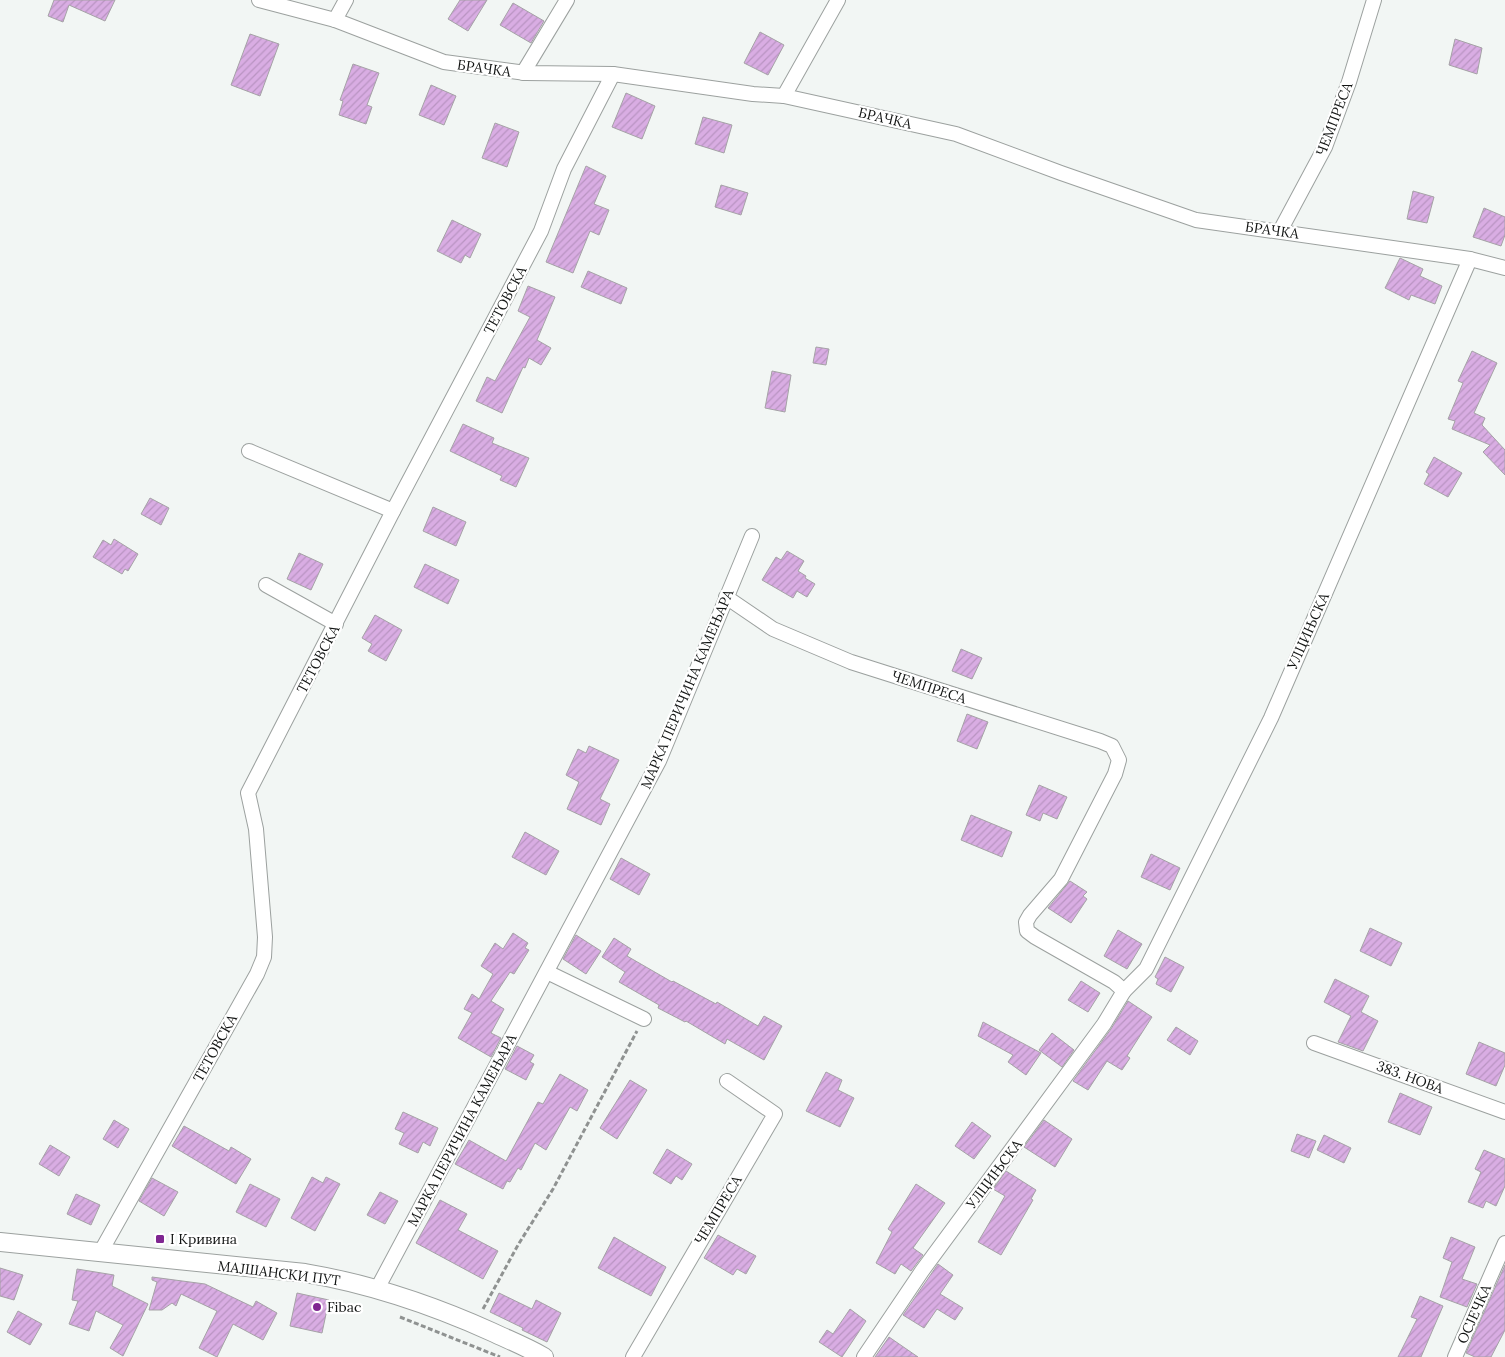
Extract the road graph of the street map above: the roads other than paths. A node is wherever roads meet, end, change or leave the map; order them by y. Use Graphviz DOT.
graph roads {
  1 [pos="259,0"];
  2 [pos="346,0"];
  3 [pos="567,0"];
  4 [pos="838,0"];
  5 [pos="1374,0"];
  6 [pos="335,20"];
  7 [pos="523,73"];
  8 [pos="613,74"];
  9 [pos="784,96"];
  10 [pos="1280,231"];
  11 [pos="1470,259"];
  12 [pos="1505,268"];
  13 [pos="249,451"];
  14 [pos="393,511"];
  15 [pos="752,536"];
  16 [pos="266,585"];
  17 [pos="726,597"];
  18 [pos="336,624"];
  19 [pos="547,972"];
  20 [pos="1124,991"];
  21 [pos="644,1019"];
  22 [pos="1314,1043"];
  23 [pos="727,1081"];
  24 [pos="1505,1112"];
  25 [pos="0,1242"];
  26 [pos="1505,1243"];
  27 [pos="100,1253"];
  28 [pos="377,1289"];
  29 [pos="544,1357"];
  30 [pos="633,1357"];
  31 [pos="864,1357"];
  32 [pos="1455,1357"];
  1 -- 6 [label="street, БРАЧКА"];
  2 -- 6 [label="street"];
  3 -- 7 [label="street"];
  4 -- 9 [label="street"];
  5 -- 10 [label="street, ЧЕМПРЕСА"];
  6 -- 7 [label="street, БРАЧКА"];
  7 -- 8 [label="street, БРАЧКА"];
  8 -- 9 [label="street, БРАЧКА"];
  8 -- 14 [label="street, ТЕТОВСКА"];
  9 -- 10 [label="street, БРАЧКА"];
  10 -- 11 [label="street, БРАЧКА"];
  11 -- 12 [label="street, БРАЧКА"];
  11 -- 20 [label="street, УЛЦИЊСКА"];
  13 -- 14 [label="street"];
  14 -- 18 [label="street, ТЕТОВСКА"];
  15 -- 17 [label="street, МАРКА ПЕРИЧИНА КАМЕЊАРА"];
  16 -- 18 [label="street"];
  17 -- 19 [label="street, МАРКА ПЕРИЧИНА КАМЕЊАРА"];
  17 -- 20 [label="street, ЧЕМПРЕСА"];
  18 -- 27 [label="street, ТЕТОВСКА"];
  19 -- 21 [label="street"];
  19 -- 28 [label="street, МАРКА ПЕРИЧИНА КАМЕЊАРА"];
  20 -- 31 [label="street, УЛЦИЊСКА"];
  22 -- 24 [label="street, 383. НОВА"];
  23 -- 30 [label="street, ЧЕМПРЕСА"];
  25 -- 27 [label="street, МАЈШАНСКИ ПУТ"];
  26 -- 32 [label="street, ОСЈЕЧКА"];
  27 -- 28 [label="street, МАЈШАНСКИ ПУТ"];
  28 -- 29 [label="street, МАЈШАНСКИ ПУТ"];
}
